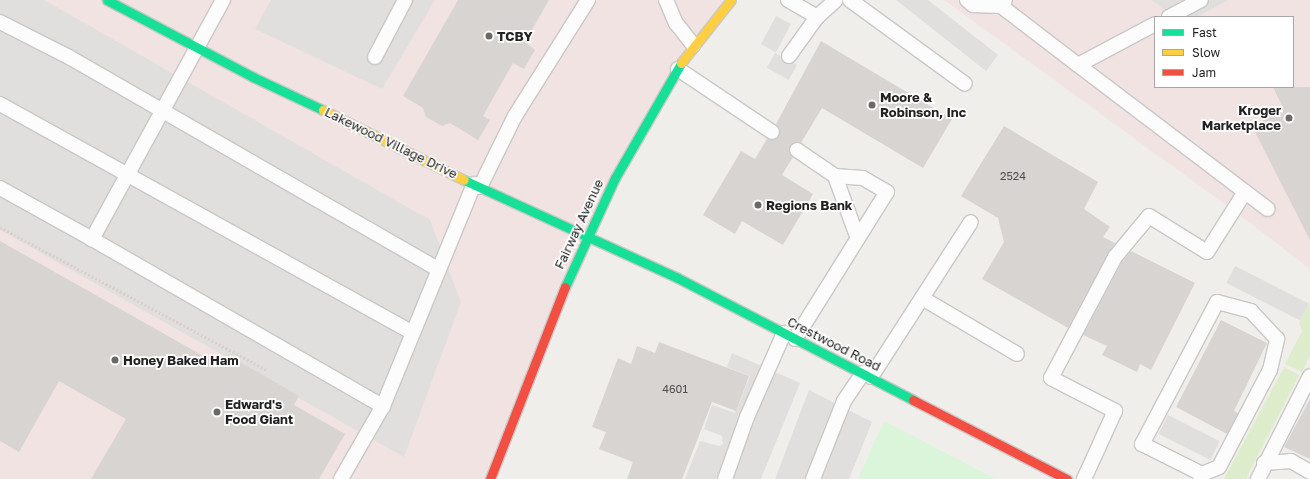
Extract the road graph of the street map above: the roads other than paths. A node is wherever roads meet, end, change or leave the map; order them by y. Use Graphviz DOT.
graph roads {
  1 [pos="107,0"];
  2 [pos="223,0"];
  3 [pos="405,0"];
  4 [pos="588,0"];
  5 [pos="666,0"];
  6 [pos="731,0"];
  7 [pos="788,0"];
  8 [pos="836,0"];
  9 [pos="850,0"];
  10 [pos="967,0"];
  11 [pos="1201,0"];
  12 [pos="1001,2"];
  13 [pos="1171,16"];
  14 [pos="817,17"];
  15 [pos="0,22"];
  16 [pos="1154,25"];
  17 [pos="693,45"];
  18 [pos="196,48"];
  19 [pos="789,56"];
  20 [pos="375,57"];
  21 [pos="1078,66"];
  22 [pos="678,69"];
  23 [pos="965,84"];
  24 [pos="0,104"];
  25 [pos="164,112"];
  26 [pos="772,132"];
  27 [pos="797,150"];
  28 [pos="128,176"];
  29 [pos="835,176"];
  30 [pos="477,185"];
  31 [pos="0,188"];
  32 [pos="1245,192"];
  33 [pos="1268,209"];
  34 [pos="971,222"];
  35 [pos="857,236"];
  36 [pos="588,237"];
  37 [pos="92,239"];
  38 [pos="438,269"];
  39 [pos="922,298"];
  40 [pos="412,332"];
  41 [pos="790,336"];
  42 [pos="1017,354"];
  43 [pos="867,376"];
  44 [pos="1310,376"];
  45 [pos="383,406"];
  46 [pos="1264,463"];
  47 [pos="1310,472"];
  48 [pos="1201,477"];
  49 [pos="341,479"];
  50 [pos="490,479"];
  51 [pos="725,479"];
  52 [pos="813,479"];
  53 [pos="1067,479"];
  54 [pos="1084,479"];
  55 [pos="1258,479"];
  1 -- 18 [label="street, Lakewood Village Drive"];
  2 -- 18 [label="lane"];
  3 -- 20 [label="lane"];
  4 -- 30 [label="lane"];
  5 -- 17 [label="lane"];
  6 -- 17 [label="street, Fairway Avenue"];
  7 -- 14 [label="lane"];
  8 -- 14 [label="lane"];
  9 -- 23 [label="lane"];
  10 -- 12 [label="lane"];
  11 -- 13 [label="lane"];
  12 -- 21 [label="lane"];
  14 -- 19 [label="lane"];
  15 -- 25 [label="lane"];
  16 -- 21 [label="lane"];
  17 -- 22 [label="street, Fairway Avenue"];
  18 -- 25 [label="lane"];
  18 -- 30 [label="street, Lakewood Village Drive"];
  21 -- 32 [label="lane"];
  22 -- 26 [label="lane"];
  22 -- 36 [label="street, Fairway Avenue"];
  24 -- 28 [label="lane"];
  25 -- 28 [label="lane"];
  25 -- 38 [label="lane"];
  27 -- 29 [label="lane"];
  28 -- 37 [label="lane"];
  28 -- 40 [label="lane"];
  29 -- 35 [label="lane"];
  29 -- 35 [label="lane"];
  30 -- 36 [label="street, Lakewood Village Drive"];
  30 -- 38 [label="lane"];
  31 -- 37 [label="lane"];
  32 -- 33 [label="lane"];
  32 -- 54 [label="lane"];
  34 -- 39 [label="lane"];
  35 -- 41 [label="lane"];
  36 -- 41 [label="street, Crestwood Road"];
  36 -- 50 [label="street, Fairway Avenue"];
  37 -- 45 [label="lane"];
  38 -- 40 [label="lane"];
  39 -- 42 [label="lane"];
  39 -- 43 [label="lane"];
  40 -- 45 [label="lane"];
  41 -- 43 [label="street, Crestwood Road"];
  41 -- 51 [label="lane"];
  43 -- 52 [label="lane"];
  43 -- 53 [label="street, Crestwood Road"];
  44 -- 46 [label="lane"];
  45 -- 49 [label="lane"];
  46 -- 47 [label="lane"];
  46 -- 55 [label="lane"];
  48 -- 48 [label="lane"];
}
